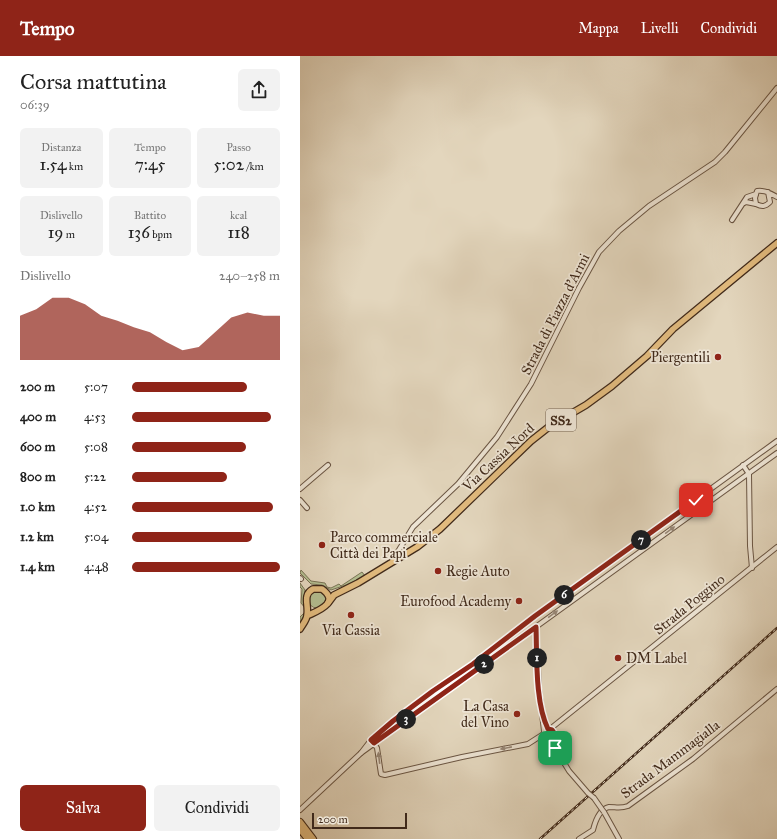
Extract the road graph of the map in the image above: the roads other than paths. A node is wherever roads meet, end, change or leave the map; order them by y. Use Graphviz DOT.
graph roads {
  1 [pos="777,88"];
  2 [pos="768,192"];
  3 [pos="756,194"];
  4 [pos="777,197"];
  5 [pos="743,204"];
  6 [pos="756,204"];
  7 [pos="732,220"];
  8 [pos="777,243"];
  9 [pos="777,441"];
  10 [pos="777,453"];
  11 [pos="328,465"];
  12 [pos="743,465"];
  13 [pos="749,474"];
  14 [pos="300,489"];
  15 [pos="300,500"];
  16 [pos="307,508"];
  17 [pos="777,547"];
  18 [pos="398,559"];
  19 [pos="752,568"];
  20 [pos="324,590"];
  21 [pos="342,590"];
  22 [pos="328,603"];
  23 [pos="307,604"];
  24 [pos="319,610"];
  25 [pos="307,616"];
  26 [pos="536,627"];
  27 [pos="300,629"];
  28 [pos="777,690"];
  29 [pos="559,723"];
  30 [pos="546,731"];
  31 [pos="555,737"];
  32 [pos="372,742"];
  33 [pos="549,742"];
  34 [pos="555,748"];
  35 [pos="300,810"];
  36 [pos="300,822"];
  37 [pos="302,828"];
  38 [pos="308,839"];
  39 [pos="313,839"];
  40 [pos="579,839"];
  41 [pos="619,839"];
  1 -- 18 [label="street, Strada di Piazza d'Armi"];
  2 -- 3 [label="street"];
  2 -- 4 [label="street"];
  2 -- 6 [label="street"];
  3 -- 5 [label="street"];
  3 -- 6 [label="street"];
  5 -- 6 [label="street"];
  5 -- 7 [label="street"];
  8 -- 18 [label="main road, Via Cassia Nord / SS2"];
  9 -- 12 [label="street"];
  10 -- 13 [label="street"];
  11 -- 14 [label="street"];
  12 -- 13 [label="street"];
  12 -- 32 [label="street"];
  13 -- 19 [label="street"];
  26 -- 13 [label="street, one-way"];
  15 -- 16 [label="street"];
  17 -- 19 [label="street, Strada Poggino"];
  18 -- 21 [label="main road, Via Cassia Nord / SS2"];
  19 -- 29 [label="street, Strada Poggino"];
  20 -- 21 [label="main road, Via Cassia Nord / SS2"];
  20 -- 22 [label="main road"];
  20 -- 23 [label="main road, SS2"];
  21 -- 22 [label="main road, Via Cassia Nord / SS2"];
  22 -- 24 [label="main road, SS2"];
  23 -- 24 [label="main road"];
  23 -- 25 [label="main road, SS2"];
  24 -- 25 [label="main road, SS2"];
  25 -- 27 [label="main road, SS2"];
  26 -- 30 [label="street"];
  26 -- 32 [label="street"];
  28 -- 40 [label="street, Strada Mammagialla"];
  29 -- 30 [label="street, Strada Poggino"];
  29 -- 31 [label="street"];
  30 -- 31 [label="street"];
  30 -- 32 [label="street, one-way"];
  30 -- 33 [label="street"];
  31 -- 33 [label="street"];
  31 -- 34 [label="street"];
  32 -- 35 [label="street"];
  33 -- 34 [label="street"];
  34 -- 41 [label="street, bridge"];
  36 -- 37 [label="highway"];
  37 -- 38 [label="highway"];
  37 -- 39 [label="highway"];
}
